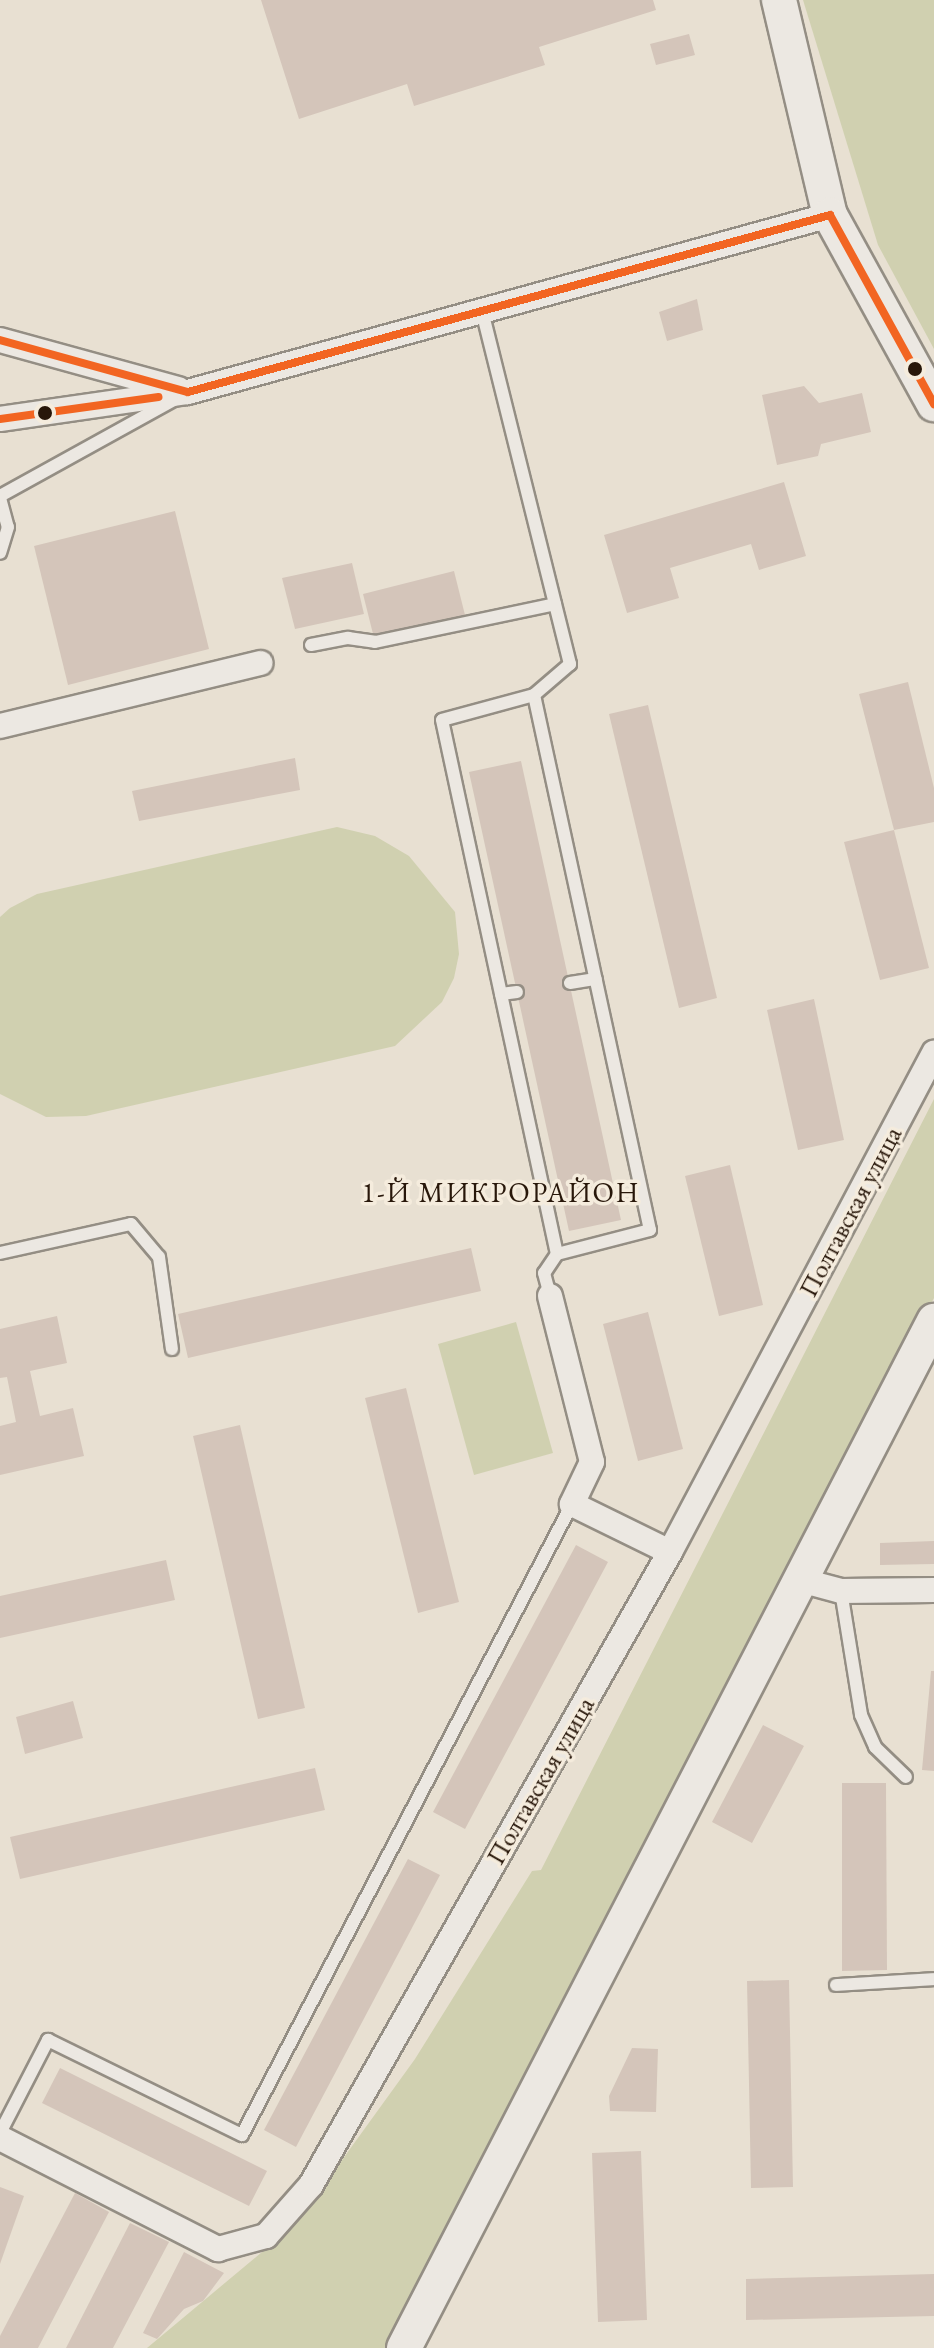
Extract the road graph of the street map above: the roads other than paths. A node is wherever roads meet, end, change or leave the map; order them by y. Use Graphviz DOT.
graph roads {
  1 [pos="779,0"];
  2 [pos="830,215"];
  3 [pos="482,311"];
  4 [pos="0,340"];
  5 [pos="188,392"];
  6 [pos="934,404"];
  7 [pos="0,419"];
  8 [pos="0,497"];
  9 [pos="0,553"];
  10 [pos="555,604"];
  11 [pos="311,645"];
  12 [pos="261,663"];
  13 [pos="534,695"];
  14 [pos="0,726"];
  15 [pos="596,979"];
  16 [pos="570,983"];
  17 [pos="517,992"];
  18 [pos="501,994"];
  19 [pos="934,1053"];
  20 [pos="0,1253"];
  21 [pos="557,1254"];
  22 [pos="550,1296"];
  23 [pos="934,1321"];
  24 [pos="172,1349"];
  25 [pos="572,1504"];
  26 [pos="670,1552"];
  27 [pos="800,1580"];
  28 [pos="934,1590"];
  29 [pos="841,1591"];
  30 [pos="906,1777"];
  31 [pos="934,1979"];
  32 [pos="836,1985"];
  33 [pos="0,2136"];
  34 [pos="412,2346"];
  1 -- 2 [label="street"];
  2 -- 3 [label="street"];
  2 -- 6 [label="street"];
  3 -- 5 [label="street"];
  3 -- 10 [label="lane"];
  4 -- 5 [label="street"];
  5 -- 7 [label="street"];
  5 -- 8 [label="lane"];
  8 -- 9 [label="lane"];
  10 -- 11 [label="lane"];
  10 -- 13 [label="lane"];
  12 -- 14 [label="street"];
  13 -- 15 [label="lane"];
  13 -- 18 [label="lane"];
  15 -- 16 [label="lane"];
  15 -- 21 [label="lane"];
  17 -- 18 [label="lane"];
  18 -- 21 [label="lane"];
  19 -- 26 [label="street, Полтавская улица"];
  20 -- 24 [label="lane"];
  21 -- 22 [label="lane"];
  22 -- 25 [label="street"];
  23 -- 27 [label="street"];
  25 -- 26 [label="street"];
  25 -- 33 [label="lane"];
  26 -- 33 [label="street, Полтавская улица"];
  27 -- 29 [label="street"];
  27 -- 34 [label="street"];
  28 -- 29 [label="street"];
  29 -- 30 [label="lane"];
  31 -- 32 [label="lane"];
}
